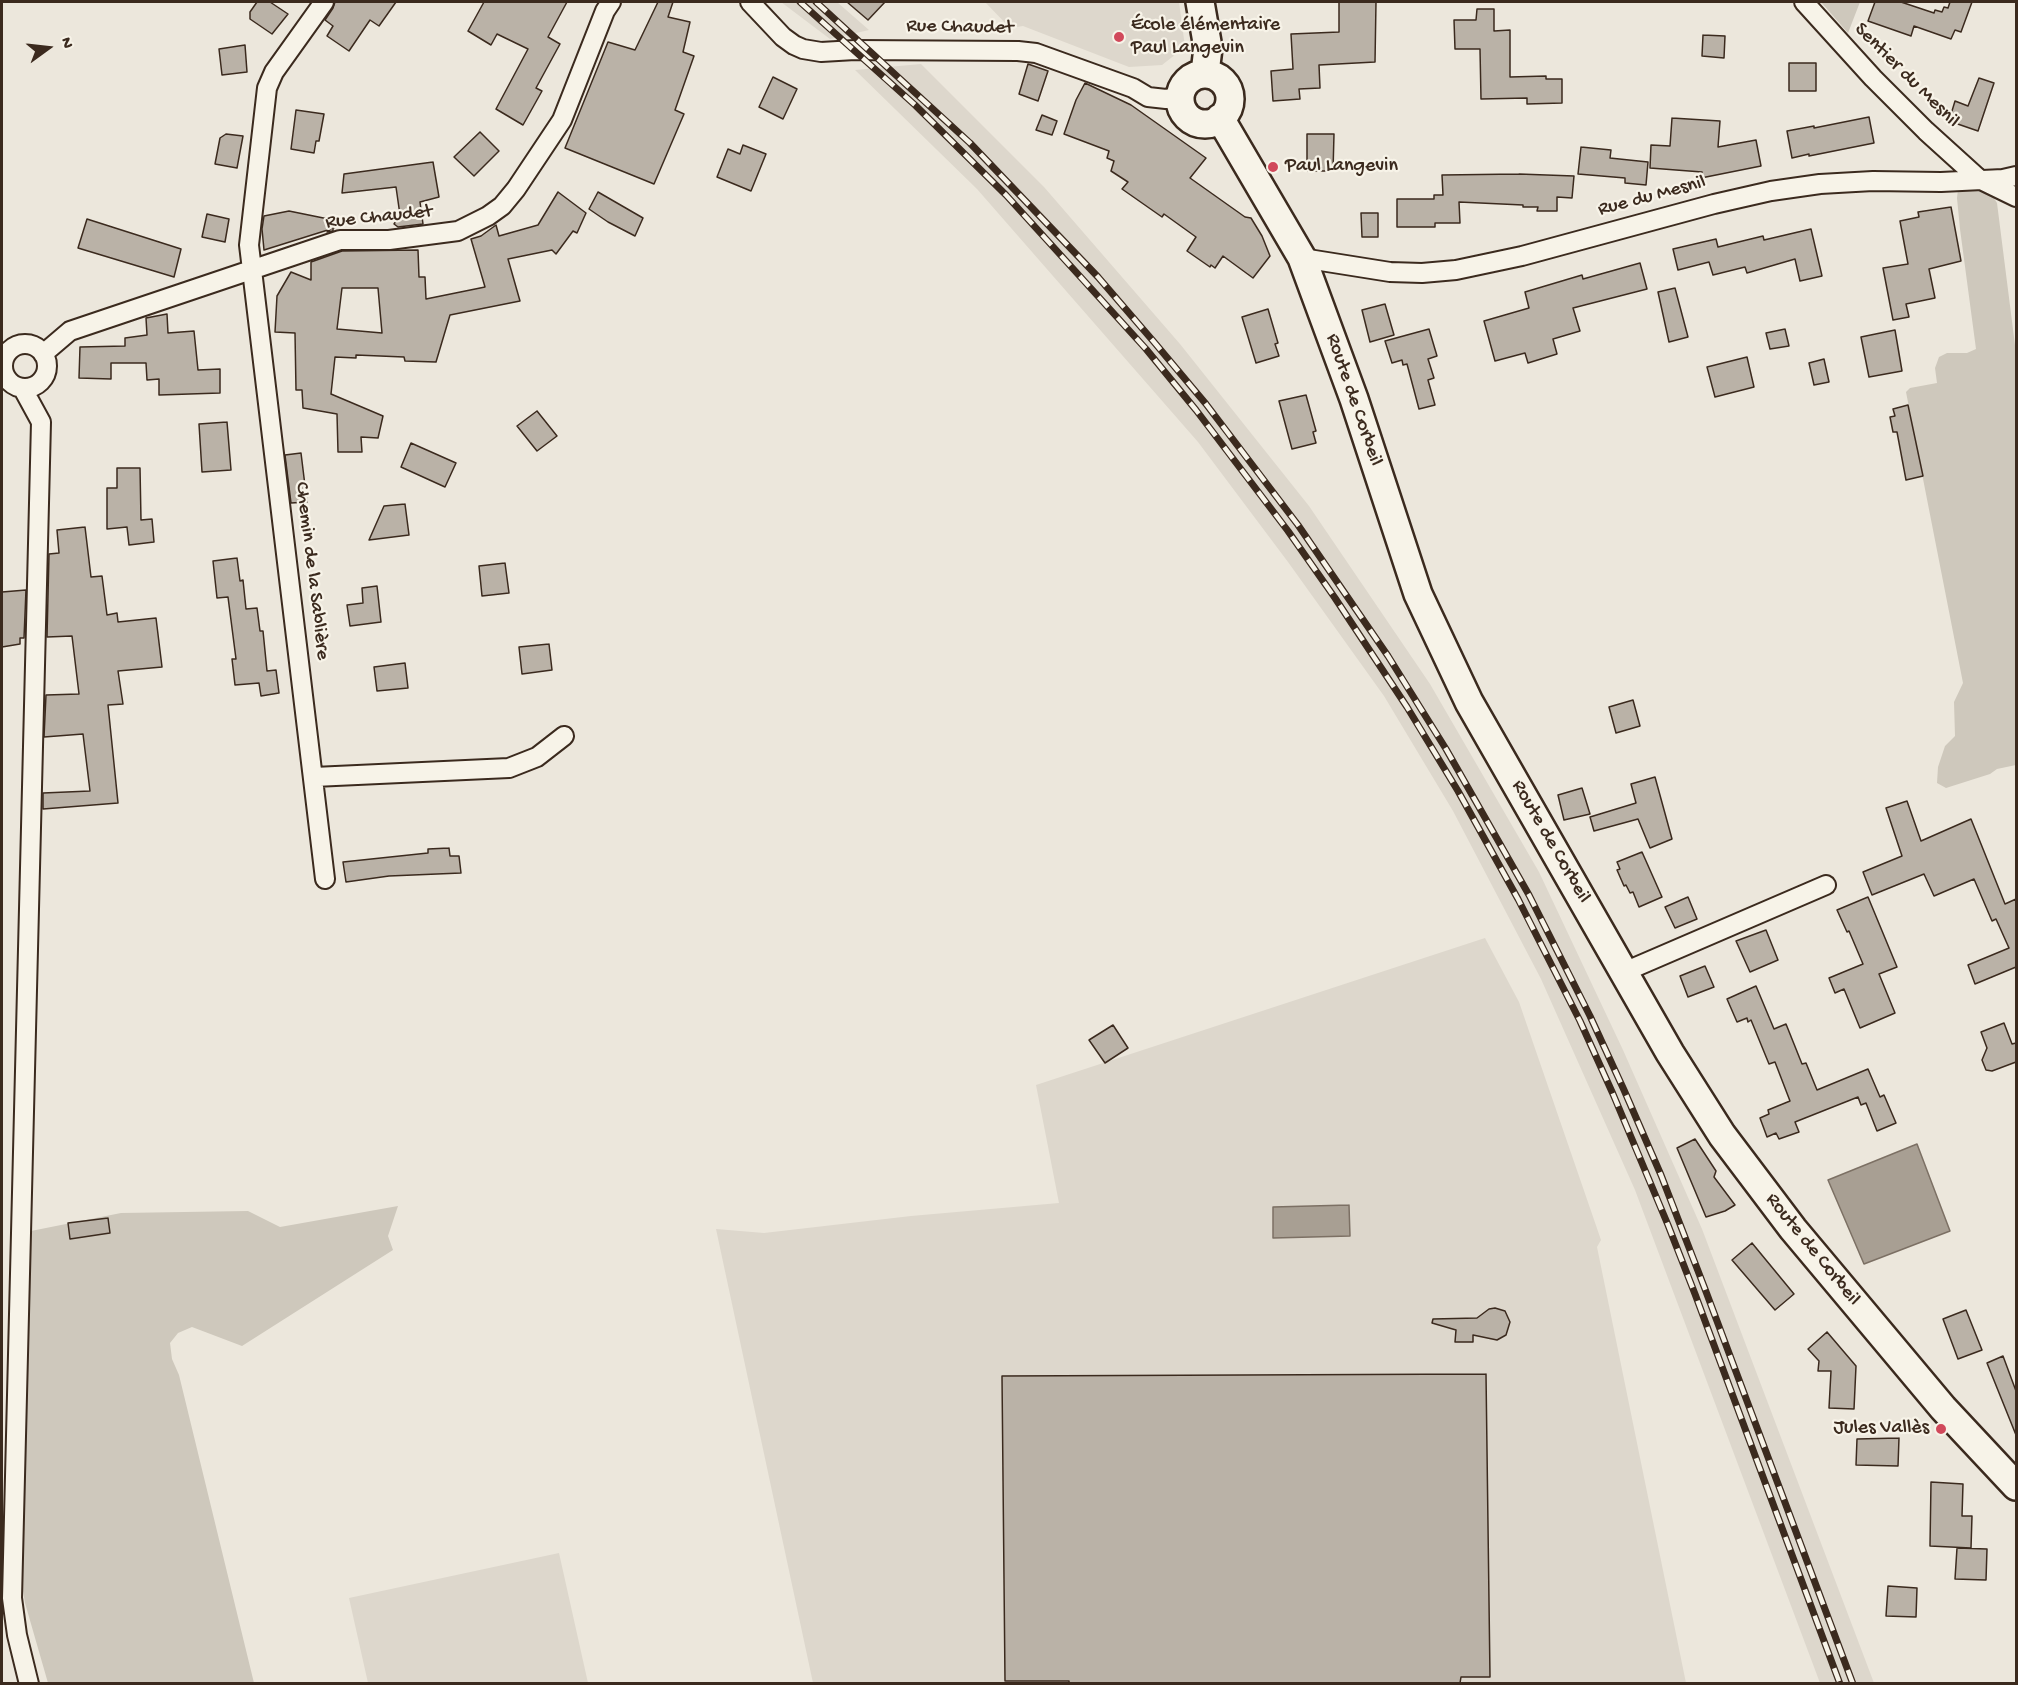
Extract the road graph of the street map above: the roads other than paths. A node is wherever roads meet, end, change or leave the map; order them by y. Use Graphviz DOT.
graph roads {
  1 [pos="324,2"];
  2 [pos="611,2"];
  3 [pos="750,2"];
  4 [pos="1200,2"];
  5 [pos="1804,2"];
  6 [pos="1205,74"];
  7 [pos="1180,97"];
  8 [pos="1220,118"];
  9 [pos="2016,176"];
  10 [pos="1979,179"];
  11 [pos="2016,197"];
  12 [pos="1302,258"];
  13 [pos="250,269"];
  14 [pos="43,354"];
  15 [pos="4,359"];
  16 [pos="42,380"];
  17 [pos="23,389"];
  18 [pos="41,422"];
  19 [pos="564,736"];
  20 [pos="314,777"];
  21 [pos="325,879"];
  22 [pos="1826,885"];
  23 [pos="1624,972"];
  24 [pos="2016,1486"];
  25 [pos="29,1683"];
  1 -- 13 [label="street, Chemin de la Sablière"];
  2 -- 13 [label="street, Rue Chaudet"];
  3 -- 7 [label="street, Rue Chaudet"];
  4 -- 6 [label="main road"];
  5 -- 10 [label="street, Sentier du Mesnil"];
  6 -- 7 [label="main road"];
  6 -- 8 [label="main road"];
  7 -- 8 [label="main road"];
  8 -- 12 [label="main road, Route de Corbeil"];
  9 -- 10 [label="street, Rue du Mesnil"];
  10 -- 11 [label="street"];
  10 -- 12 [label="street, Rue du Mesnil"];
  12 -- 23 [label="main road, Route de Corbeil"];
  13 -- 14 [label="street, Rue Chaudet"];
  13 -- 20 [label="street, Chemin de la Sablière"];
  14 -- 15 [label="street"];
  14 -- 16 [label="street"];
  15 -- 17 [label="street"];
  16 -- 17 [label="street"];
  16 -- 18 [label="street"];
  17 -- 18 [label="street"];
  18 -- 25 [label="street"];
  19 -- 20 [label="street"];
  20 -- 21 [label="street, Chemin de la Sablière"];
  22 -- 23 [label="street"];
  23 -- 24 [label="main road, Route de Corbeil"];
}
